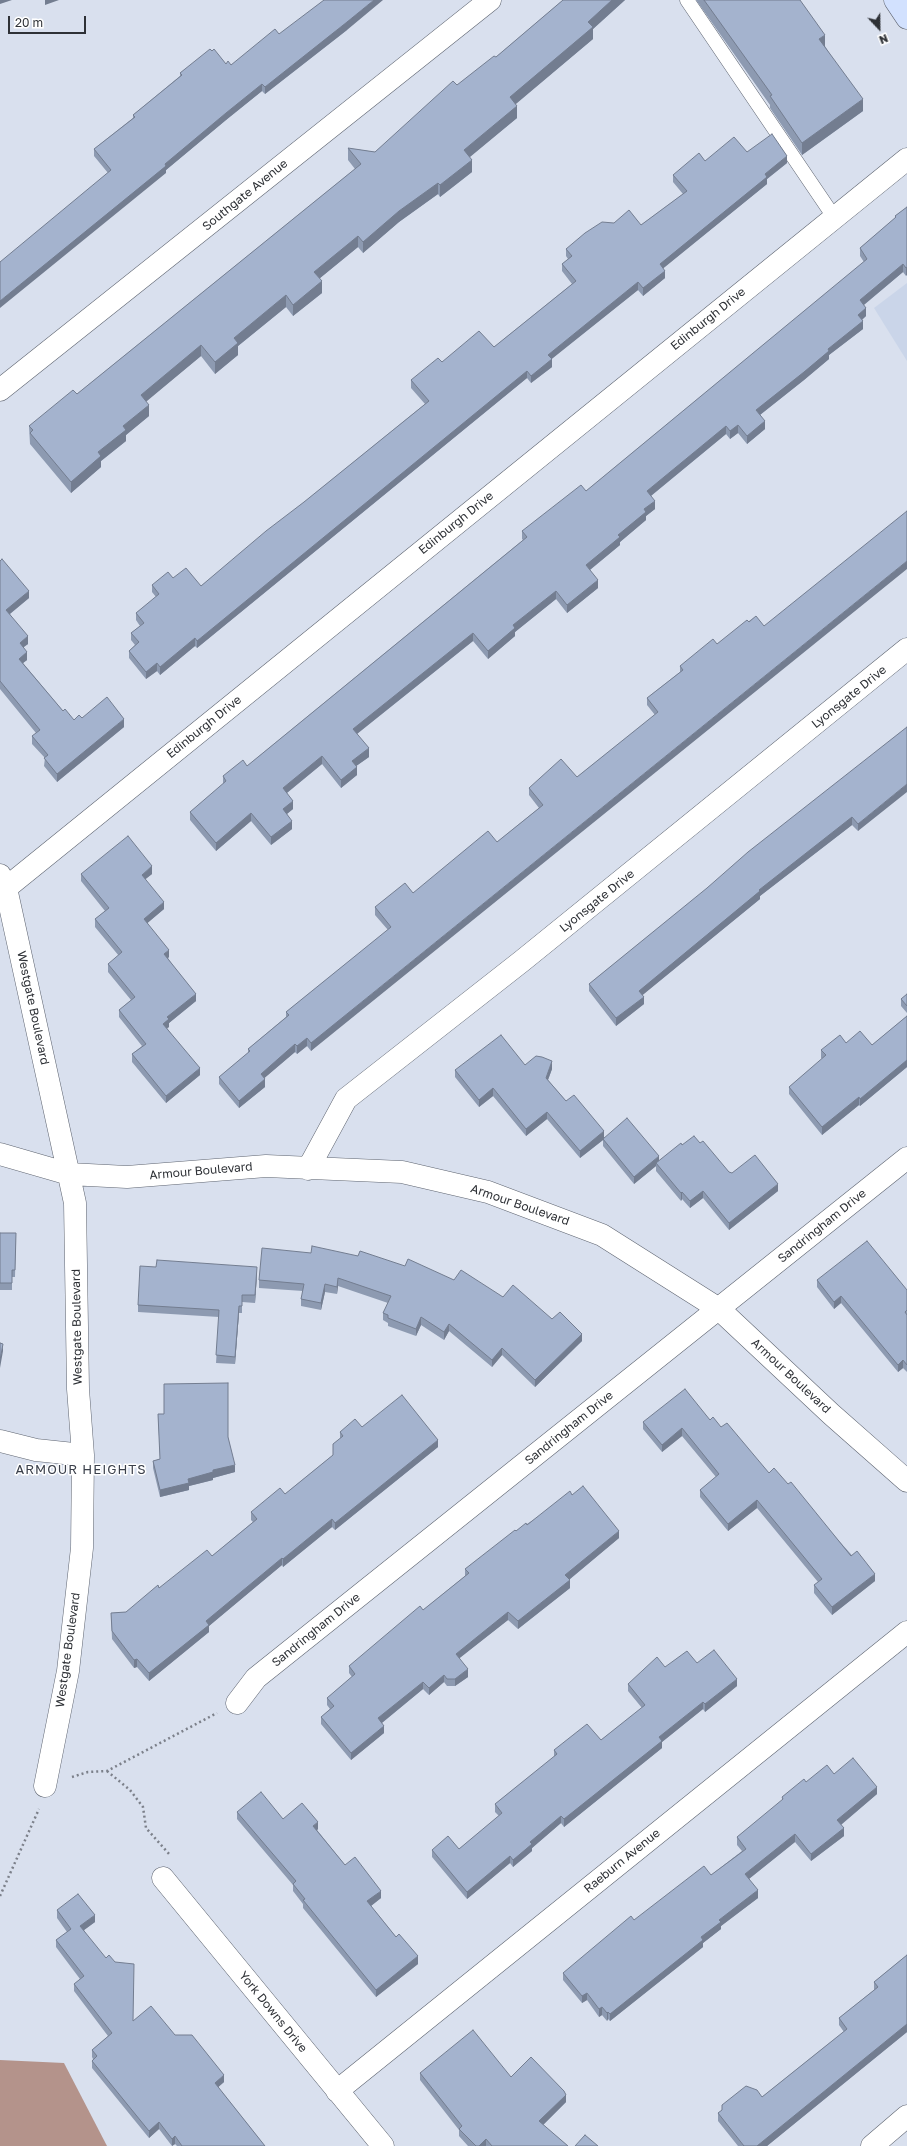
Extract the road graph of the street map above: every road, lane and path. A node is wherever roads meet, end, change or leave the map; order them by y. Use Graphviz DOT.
graph roads {
  1 [pos="490,0"];
  2 [pos="687,0"];
  3 [pos="895,0"];
  4 [pos="907,18"];
  5 [pos="907,159"];
  6 [pos="834,217"];
  7 [pos="0,390"];
  8 [pos="907,649"];
  9 [pos="3,881"];
  10 [pos="0,1154"];
  11 [pos="907,1158"];
  12 [pos="308,1169"];
  13 [pos="69,1174"];
  14 [pos="719,1309"];
  15 [pos="0,1442"];
  16 [pos="83,1455"];
  17 [pos="907,1481"];
  18 [pos="907,1632"];
  19 [pos="236,1703"];
  20 [pos="107,1771"];
  21 [pos="45,1786"];
  22 [pos="164,1878"];
  23 [pos="0,1896"];
  24 [pos="337,2091"];
  25 [pos="907,2116"];
  26 [pos="383,2146"];
  27 [pos="872,2146"];
  1 -- 7 [label="street, Southgate Avenue"];
  2 -- 6 [label="lane"];
  3 -- 4 [label="main road"];
  5 -- 6 [label="street, Edinburgh Drive"];
  6 -- 9 [label="street, Edinburgh Drive"];
  8 -- 12 [label="street, Lyonsgate Drive"];
  9 -- 13 [label="street, Westgate Boulevard"];
  10 -- 13 [label="street, Armour Boulevard"];
  11 -- 14 [label="street, Sandringham Drive"];
  12 -- 13 [label="street, Armour Boulevard"];
  12 -- 14 [label="street, Armour Boulevard"];
  13 -- 16 [label="street, Westgate Boulevard"];
  14 -- 17 [label="street, Armour Boulevard"];
  14 -- 19 [label="street, Sandringham Drive"];
  15 -- 16 [label="street"];
  16 -- 21 [label="street, Westgate Boulevard"];
  18 -- 24 [label="street, Raeburn Avenue"];
  19 -- 20 [label="path"];
  20 -- 21 [label="path"];
  20 -- 22 [label="path"];
  21 -- 23 [label="path"];
  22 -- 24 [label="street, York Downs Drive"];
  24 -- 26 [label="street, York Downs Drive"];
  25 -- 27 [label="street"];
}
